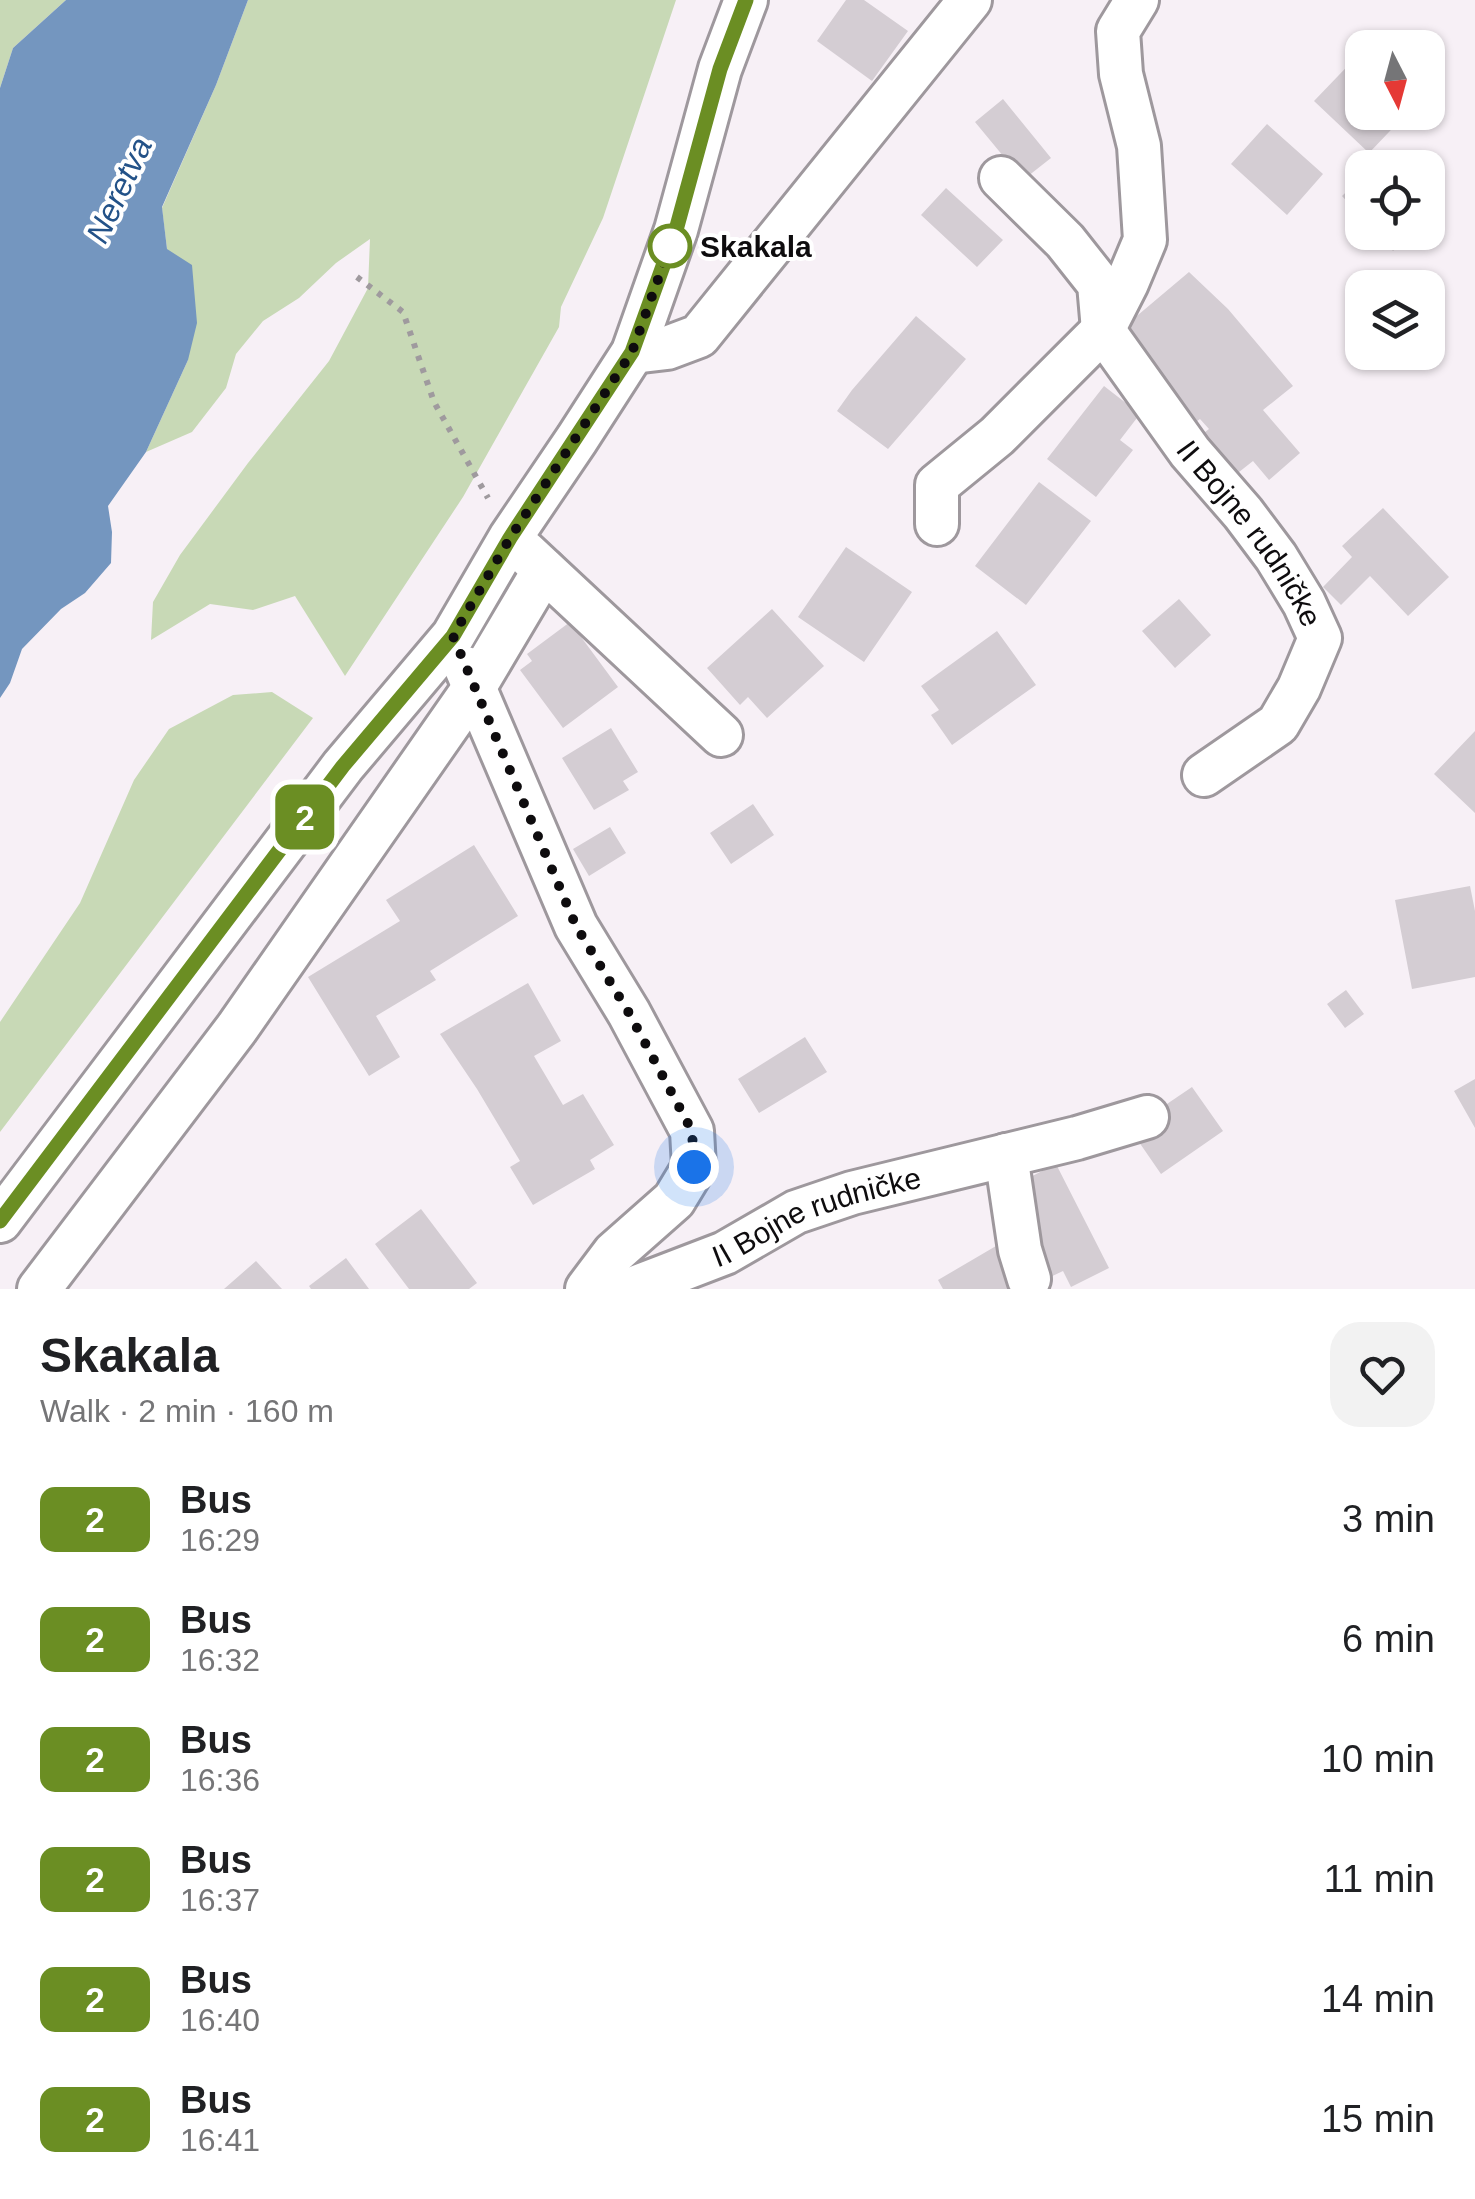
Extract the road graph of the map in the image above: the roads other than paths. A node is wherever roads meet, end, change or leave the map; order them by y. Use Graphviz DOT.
graph roads {
  1 [pos="746,0"];
  2 [pos="970,0"];
  3 [pos="1137,0"];
  4 [pos="1001,178"];
  5 [pos="1103,330"];
  6 [pos="632,352"];
  7 [pos="937,524"];
  8 [pos="510,538"];
  9 [pos="544,570"];
  10 [pos="453,636"];
  11 [pos="474,688"];
  12 [pos="721,734"];
  13 [pos="1204,775"];
  14 [pos="1148,1117"];
  15 [pos="1006,1155"];
  16 [pos="0,1221"];
  17 [pos="1029,1279"];
  18 [pos="39,1289"];
  19 [pos="587,1289"];
  20 [pos="631,1289"];
  1 -- 6 [label="street"];
  2 -- 6 [label="street"];
  3 -- 5 [label="street"];
  4 -- 5 [label="street, II Bojne rudničke"];
  5 -- 7 [label="street"];
  5 -- 13 [label="street, II Bojne rudničke"];
  6 -- 8 [label="street"];
  8 -- 9 [label="street"];
  8 -- 10 [label="street"];
  9 -- 11 [label="street"];
  9 -- 12 [label="street"];
  10 -- 11 [label="street"];
  10 -- 16 [label="street"];
  11 -- 18 [label="street"];
  11 -- 19 [label="street"];
  14 -- 15 [label="street, II Bojne rudničke"];
  15 -- 17 [label="street"];
  15 -- 20 [label="street, II Bojne rudničke"];
}
